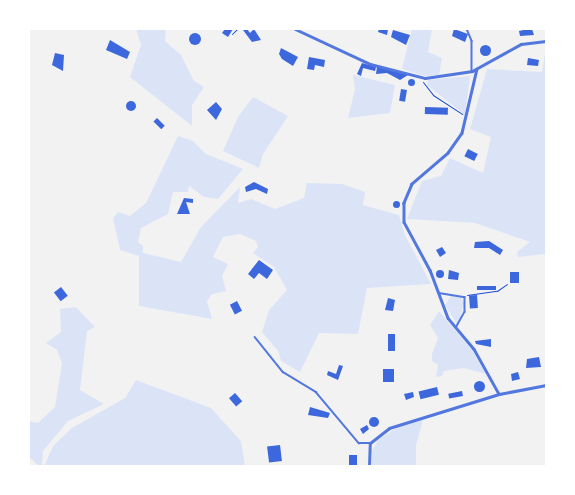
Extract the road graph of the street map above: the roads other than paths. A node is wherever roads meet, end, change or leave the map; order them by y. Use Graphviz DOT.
graph roads {
  1 [pos="295,29"];
  2 [pos="467,29"];
  3 [pos="546,41"];
  4 [pos="477,69"];
  5 [pos="472,71"];
  6 [pos="439,294"];
  7 [pos="456,328"];
  8 [pos="255,337"];
  9 [pos="546,385"];
  10 [pos="499,394"];
  11 [pos="370,444"];
  12 [pos="369,466"];
  1 -- 5 [label="street"];
  2 -- 5 [label="lane"];
  3 -- 4 [label="street"];
  4 -- 5 [label="street"];
  4 -- 6 [label="street"];
  6 -- 7 [label="street"];
  6 -- 7 [label="lane"];
  7 -- 10 [label="street"];
  8 -- 11 [label="lane"];
  9 -- 10 [label="street"];
  10 -- 11 [label="street"];
  11 -- 12 [label="street"];
}
